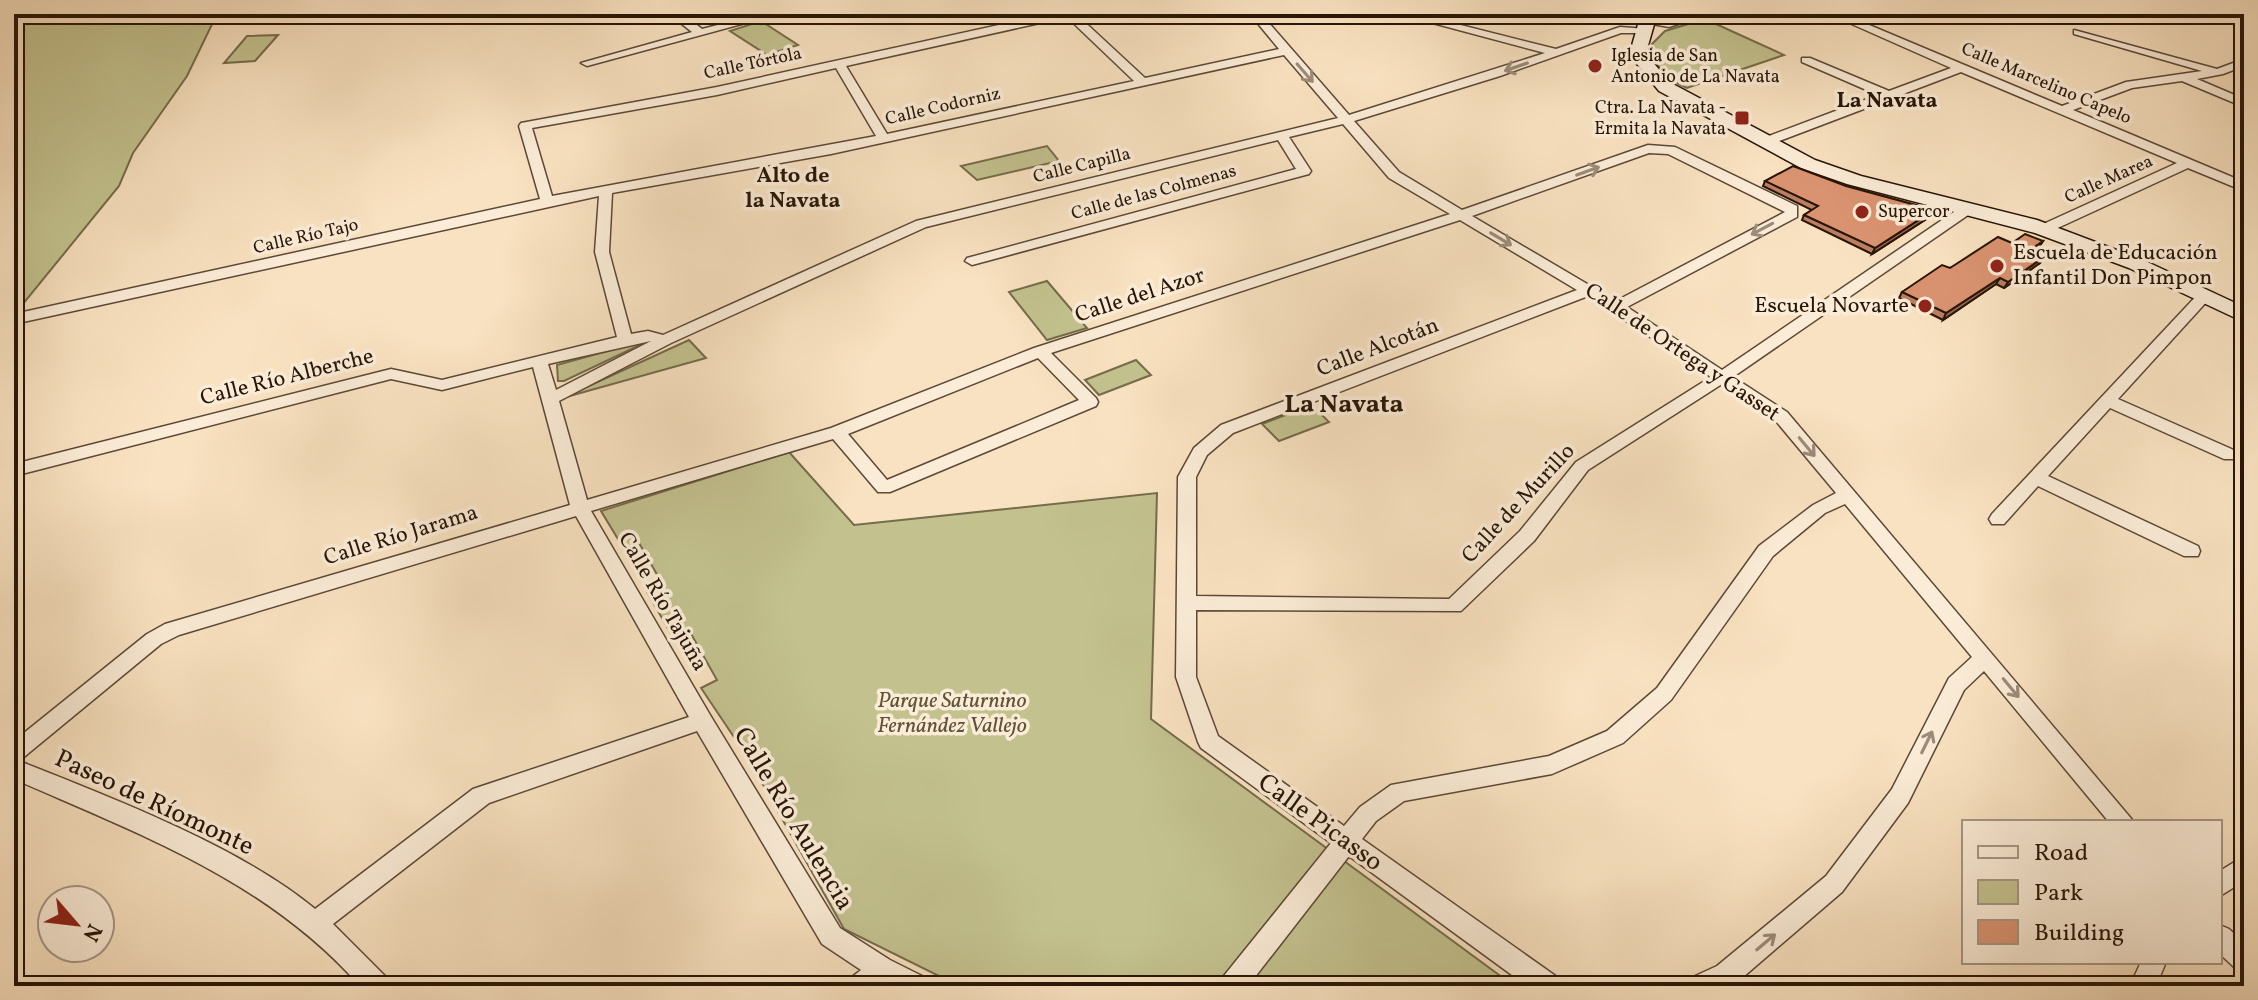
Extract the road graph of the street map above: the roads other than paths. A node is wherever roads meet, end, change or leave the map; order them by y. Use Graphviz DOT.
graph roads {
  1 [pos="673,14"];
  2 [pos="774,14"];
  3 [pos="1064,14"];
  4 [pos="1070,14"];
  5 [pos="1255,14"];
  6 [pos="1404,14"];
  7 [pos="1704,14"];
  8 [pos="1834,14"];
  9 [pos="650,19"];
  10 [pos="1646,22"];
  11 [pos="2078,32"];
  12 [pos="700,33"];
  13 [pos="1286,51"];
  14 [pos="1559,53"];
  15 [pos="1806,60"];
  16 [pos="2244,62"];
  17 [pos="587,63"];
  18 [pos="839,64"];
  19 [pos="1961,68"];
  20 [pos="2219,72"];
  21 [pos="2185,78"];
  22 [pos="1141,81"];
  23 [pos="1888,95"];
  24 [pos="2244,103"];
  25 [pos="2063,110"];
  26 [pos="1344,118"];
  27 [pos="1281,134"];
  28 [pos="884,139"];
  29 [pos="1765,142"];
  30 [pos="1800,159"];
  31 [pos="2188,163"];
  32 [pos="1879,180"];
  33 [pos="2244,187"];
  34 [pos="606,189"];
  35 [pos="547,201"];
  36 [pos="1966,210"];
  37 [pos="1461,215"];
  38 [pos="2010,216"];
  39 [pos="2044,229"];
  40 [pos="972,261"];
  41 [pos="1588,291"];
  42 [pos="2205,295"];
  43 [pos="1616,307"];
  44 [pos="2244,315"];
  45 [pos="14,319"];
  46 [pos="625,340"];
  47 [pos="665,340"];
  48 [pos="1040,351"];
  49 [pos="540,362"];
  50 [pos="1722,377"];
  51 [pos="551,399"];
  52 [pos="2107,401"];
  53 [pos="837,432"];
  54 [pos="2230,455"];
  55 [pos="14,470"];
  56 [pos="2036,478"];
  57 [pos="1848,495"];
  58 [pos="580,507"];
  59 [pos="1998,519"];
  60 [pos="2191,551"];
  61 [pos="1186,603"];
  62 [pos="1985,657"];
  63 [pos="702,721"];
  64 [pos="14,754"];
  65 [pos="14,769"];
  66 [pos="2121,820"];
  67 [pos="1345,841"];
  68 [pos="2244,867"];
  69 [pos="2222,884"];
  70 [pos="315,924"];
  71 [pos="2222,939"];
  72 [pos="2244,960"];
  73 [pos="2153,964"];
  74 [pos="881,969"];
  75 [pos="377,986"];
  76 [pos="861,986"];
  77 [pos="915,986"];
  78 [pos="1232,986"];
  79 [pos="1548,986"];
  80 [pos="1702,986"];
  81 [pos="2143,986"];
  1 -- 9 [label="street"];
  1 -- 12 [label="street"];
  2 -- 12 [label="street"];
  3 -- 18 [label="street, Calle Tórtola"];
  4 -- 22 [label="street"];
  5 -- 13 [label="street, Calle de Ortega y Gasset"];
  6 -- 14 [label="street"];
  7 -- 10 [label="street, Calle Capilla"];
  8 -- 19 [label="street, Calle Marcelino Capelo"];
  10 -- 14 [label="street, Calle Capilla"];
  10 -- 29 [label="main road"];
  11 -- 20 [label="street"];
  12 -- 17 [label="street"];
  13 -- 22 [label="street, Calle Codorniz"];
  13 -- 26 [label="street, Calle de Ortega y Gasset, one-way"];
  14 -- 26 [label="street, Calle Capilla, one-way"];
  15 -- 23 [label="street"];
  16 -- 20 [label="street"];
  18 -- 28 [label="street"];
  18 -- 35 [label="street, Calle Tórtola"];
  19 -- 23 [label="street"];
  19 -- 25 [label="street, Calle Marcelino Capelo"];
  20 -- 21 [label="street"];
  21 -- 24 [label="street"];
  21 -- 25 [label="street"];
  22 -- 28 [label="street, Calle Codorniz"];
  23 -- 29 [label="street"];
  25 -- 31 [label="street, Calle Marcelino Capelo"];
  26 -- 27 [label="street, Calle Capilla"];
  26 -- 37 [label="street, Calle de Ortega y Gasset"];
  27 -- 40 [label="street, Calle de las Colmenas"];
  27 -- 47 [label="street, Calle Capilla"];
  28 -- 34 [label="street, Calle Codorniz"];
  29 -- 30 [label="main road"];
  30 -- 32 [label="main road"];
  30 -- 36 [label="main road"];
  31 -- 33 [label="street, Calle Marcelino Capelo"];
  31 -- 39 [label="street, Calle Marea"];
  32 -- 36 [label="main road"];
  32 -- 38 [label="main road"];
  34 -- 35 [label="street, Calle Río Tajo"];
  34 -- 46 [label="street"];
  35 -- 45 [label="street, Calle Río Tajo"];
  36 -- 38 [label="main road"];
  36 -- 39 [label="main road"];
  36 -- 50 [label="street, Calle de Murillo"];
  37 -- 41 [label="street, Calle de Ortega y Gasset, one-way"];
  37 -- 43 [label="street, Calle del Azor, one-way"];
  37 -- 48 [label="street, Calle del Azor"];
  38 -- 39 [label="main road"];
  39 -- 42 [label="main road"];
  41 -- 43 [label="street, Calle de Ortega y Gasset"];
  41 -- 61 [label="street, Calle Alcotán"];
  42 -- 44 [label="main road"];
  42 -- 52 [label="street"];
  43 -- 50 [label="street, Calle de Ortega y Gasset"];
  46 -- 47 [label="street, Calle Río Alberche"];
  46 -- 49 [label="street, Calle Río Alberche"];
  47 -- 51 [label="street, Calle Capilla"];
  48 -- 53 [label="street, Calle del Azor"];
  48 -- 53 [label="street"];
  49 -- 51 [label="street, Calle Río Tajuña"];
  49 -- 55 [label="street, Calle Río Alberche"];
  50 -- 57 [label="street, Calle de Ortega y Gasset, one-way"];
  50 -- 61 [label="street, Calle de Murillo"];
  51 -- 58 [label="street, Calle Río Tajuña"];
  52 -- 54 [label="street"];
  52 -- 56 [label="street"];
  53 -- 58 [label="street, Calle Río Jarama"];
  56 -- 59 [label="street"];
  56 -- 60 [label="street"];
  57 -- 62 [label="street, Calle de Ortega y Gasset"];
  57 -- 67 [label="street"];
  58 -- 63 [label="street, Calle Río Tajuña"];
  58 -- 64 [label="street, Calle Río Jarama"];
  61 -- 67 [label="street, Calle Picasso"];
  62 -- 66 [label="street, Calle de Ortega y Gasset, one-way"];
  80 -- 62 [label="street, one-way"];
  63 -- 70 [label="street"];
  63 -- 74 [label="street, Calle Río Aulencia"];
  65 -- 70 [label="street, Paseo de Ríomonte"];
  67 -- 78 [label="street"];
  67 -- 79 [label="street, Calle Picasso"];
  68 -- 69 [label="street"];
  70 -- 75 [label="street, Paseo de Ríomonte"];
  71 -- 72 [label="street"];
  73 -- 81 [label="street"];
  74 -- 76 [label="street"];
  74 -- 77 [label="street, Calle Río Aulencia"];
}
